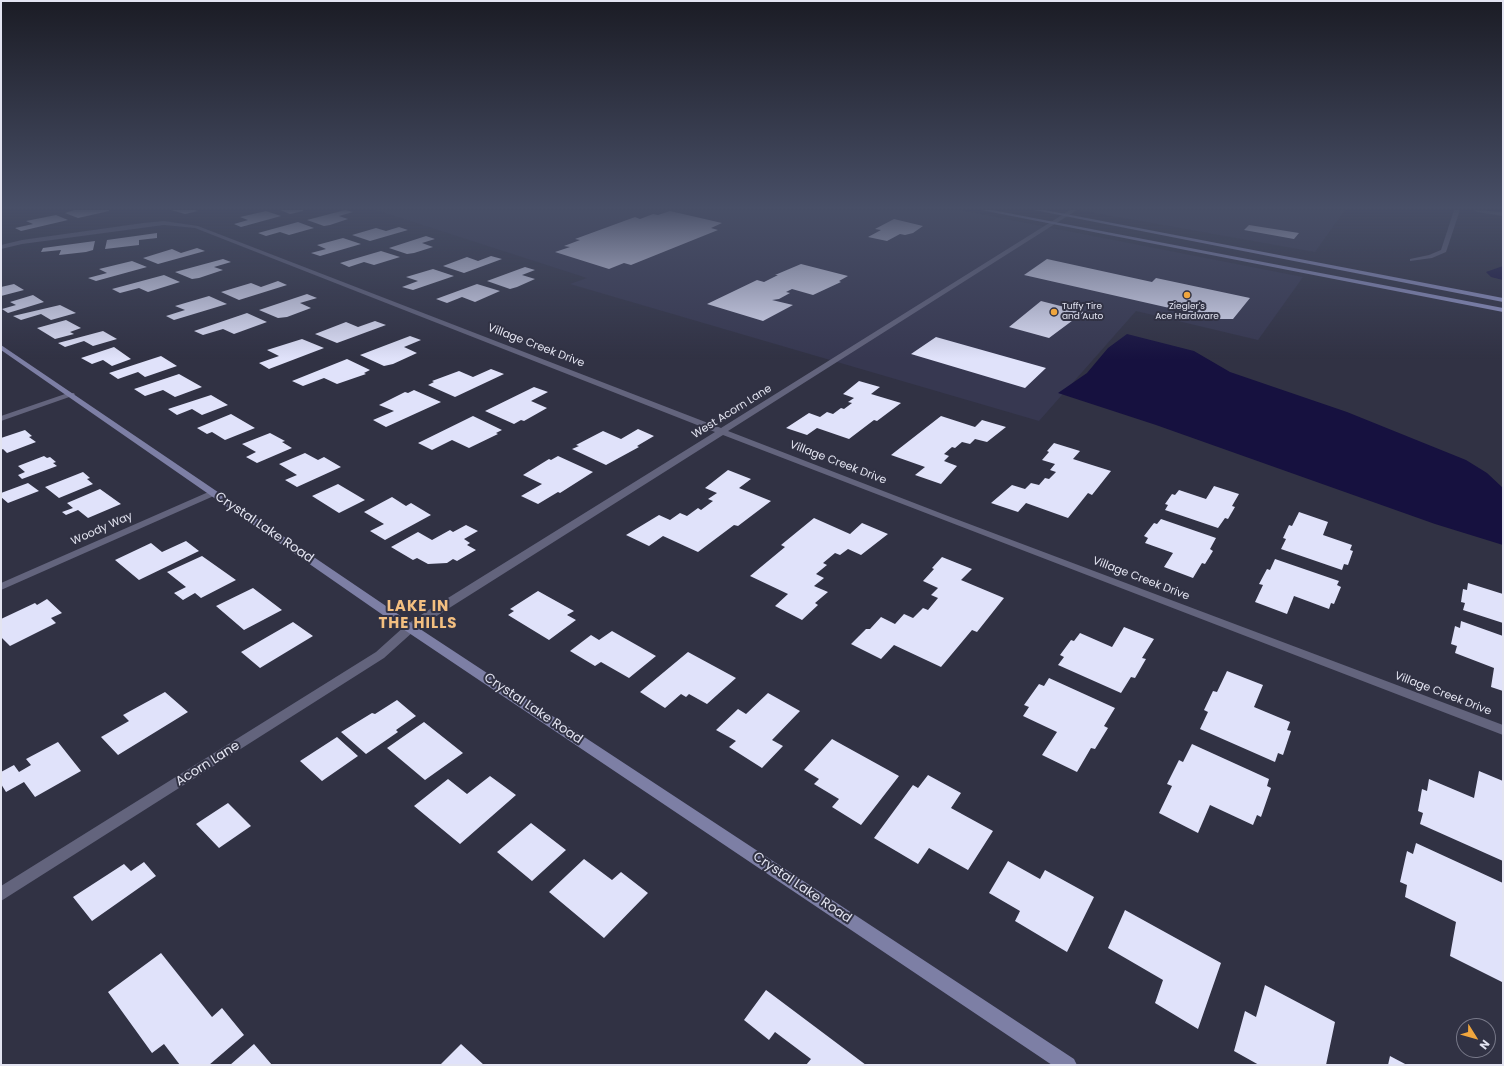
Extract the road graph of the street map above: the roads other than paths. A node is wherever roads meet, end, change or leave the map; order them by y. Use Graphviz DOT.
graph roads {
  1 [pos="280,260"];
  2 [pos="997,260"];
  3 [pos="1241,260"];
  4 [pos="1296,260"];
  5 [pos="1503,300"];
  6 [pos="1503,310"];
  7 [pos="1,347"];
  8 [pos="71,395"];
  9 [pos="1,419"];
  10 [pos="722,431"];
  11 [pos="213,493"];
  12 [pos="1,587"];
  13 [pos="410,628"];
  14 [pos="1503,730"];
  15 [pos="1,894"];
  16 [pos="1068,1065"];
  1 -- 10 [label="street, Village Creek Drive"];
  2 -- 10 [label="street, West Acorn Lane"];
  3 -- 6 [label="main road"];
  4 -- 5 [label="main road"];
  7 -- 8 [label="street, Crystal Lake Road"];
  8 -- 9 [label="street"];
  8 -- 11 [label="street, Crystal Lake Road"];
  10 -- 13 [label="street, West Acorn Lane"];
  10 -- 14 [label="street, Village Creek Drive"];
  11 -- 12 [label="street, Woody Way"];
  11 -- 13 [label="street, Crystal Lake Road"];
  13 -- 15 [label="street, Acorn Lane"];
  13 -- 16 [label="street, Crystal Lake Road"];
}
